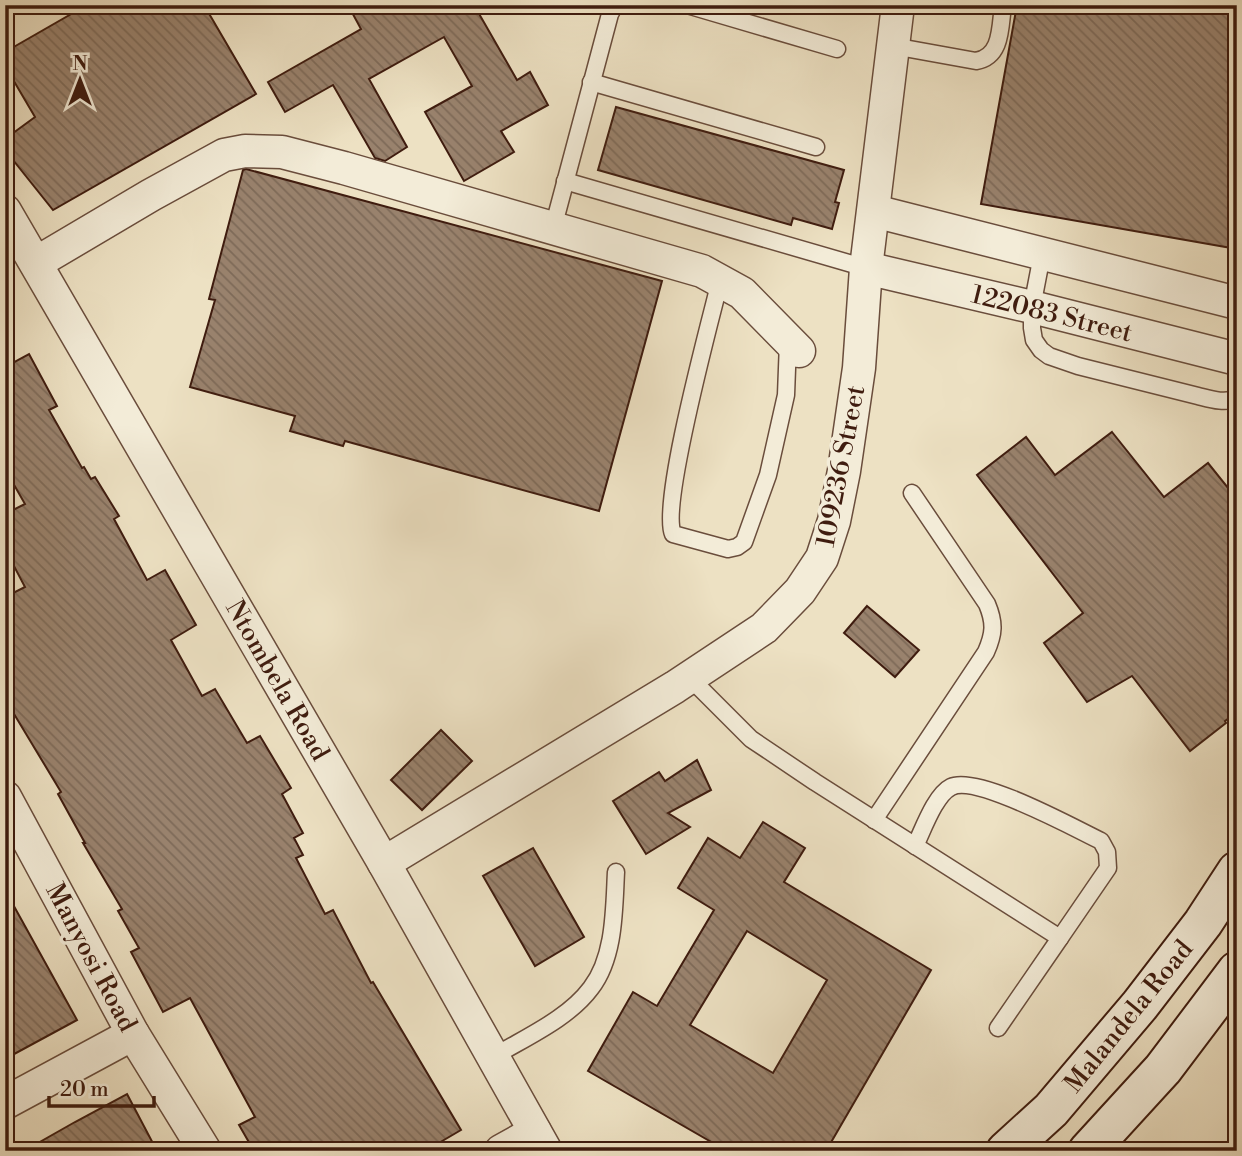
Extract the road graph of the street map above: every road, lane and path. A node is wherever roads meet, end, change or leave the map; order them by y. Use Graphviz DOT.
graph roads {
  1 [pos="615,5"];
  2 [pos="687,5"];
  3 [pos="898,5"];
  4 [pos="1003,5"];
  5 [pos="893,46"];
  6 [pos="837,49"];
  7 [pos="592,82"];
  8 [pos="816,147"];
  9 [pos="565,181"];
  10 [pos="5,211"];
  11 [pos="874,211"];
  12 [pos="552,228"];
  13 [pos="1042,255"];
  14 [pos="36,263"];
  15 [pos="866,268"];
  16 [pos="720,281"];
  17 [pos="1237,303"];
  18 [pos="1032,307"];
  19 [pos="794,345"];
  20 [pos="1237,359"];
  21 [pos="1237,398"];
  22 [pos="912,493"];
  23 [pos="690,678"];
  24 [pos="5,797"];
  25 [pos="874,820"];
  26 [pos="915,846"];
  27 [pos="384,863"];
  28 [pos="1237,871"];
  29 [pos="616,872"];
  30 [pos="1060,938"];
  31 [pos="1237,971"];
  32 [pos="998,1028"];
  33 [pos="133,1034"];
  34 [pos="493,1057"];
  35 [pos="5,1103"];
  36 [pos="540,1142"];
  37 [pos="205,1151"];
  38 [pos="501,1151"];
  39 [pos="1006,1151"];
  40 [pos="1088,1151"];
  1 -- 7 [label="lane"];
  2 -- 6 [label="lane"];
  3 -- 5 [label="street, 109236 Street"];
  4 -- 5 [label="lane"];
  5 -- 11 [label="street, 109236 Street"];
  7 -- 8 [label="lane"];
  7 -- 9 [label="lane"];
  9 -- 12 [label="lane"];
  9 -- 15 [label="lane"];
  10 -- 14 [label="street, Ntombela Road"];
  11 -- 13 [label="street, 122083 Street"];
  11 -- 15 [label="street, 109236 Street"];
  12 -- 14 [label="street"];
  12 -- 16 [label="street"];
  13 -- 17 [label="street, 122083 Street"];
  13 -- 18 [label="lane"];
  14 -- 27 [label="street, Ntombela Road"];
  15 -- 18 [label="street, 122083 Street"];
  15 -- 23 [label="street, 109236 Street"];
  16 -- 19 [label="street"];
  16 -- 19 [label="lane"];
  18 -- 20 [label="street, 122083 Street"];
  18 -- 21 [label="lane"];
  22 -- 25 [label="lane"];
  23 -- 25 [label="lane"];
  23 -- 27 [label="street, 109236 Street"];
  24 -- 33 [label="street, Manyosi Road"];
  25 -- 26 [label="lane"];
  26 -- 30 [label="lane"];
  26 -- 30 [label="lane"];
  27 -- 34 [label="street, Ntombela Road"];
  28 -- 39 [label="main road, Malandela Road"];
  29 -- 34 [label="lane"];
  30 -- 32 [label="lane"];
  31 -- 40 [label="main road"];
  33 -- 35 [label="street"];
  33 -- 37 [label="street, Manyosi Road"];
  34 -- 36 [label="street, Ntombela Road"];
  36 -- 38 [label="street"];
}
